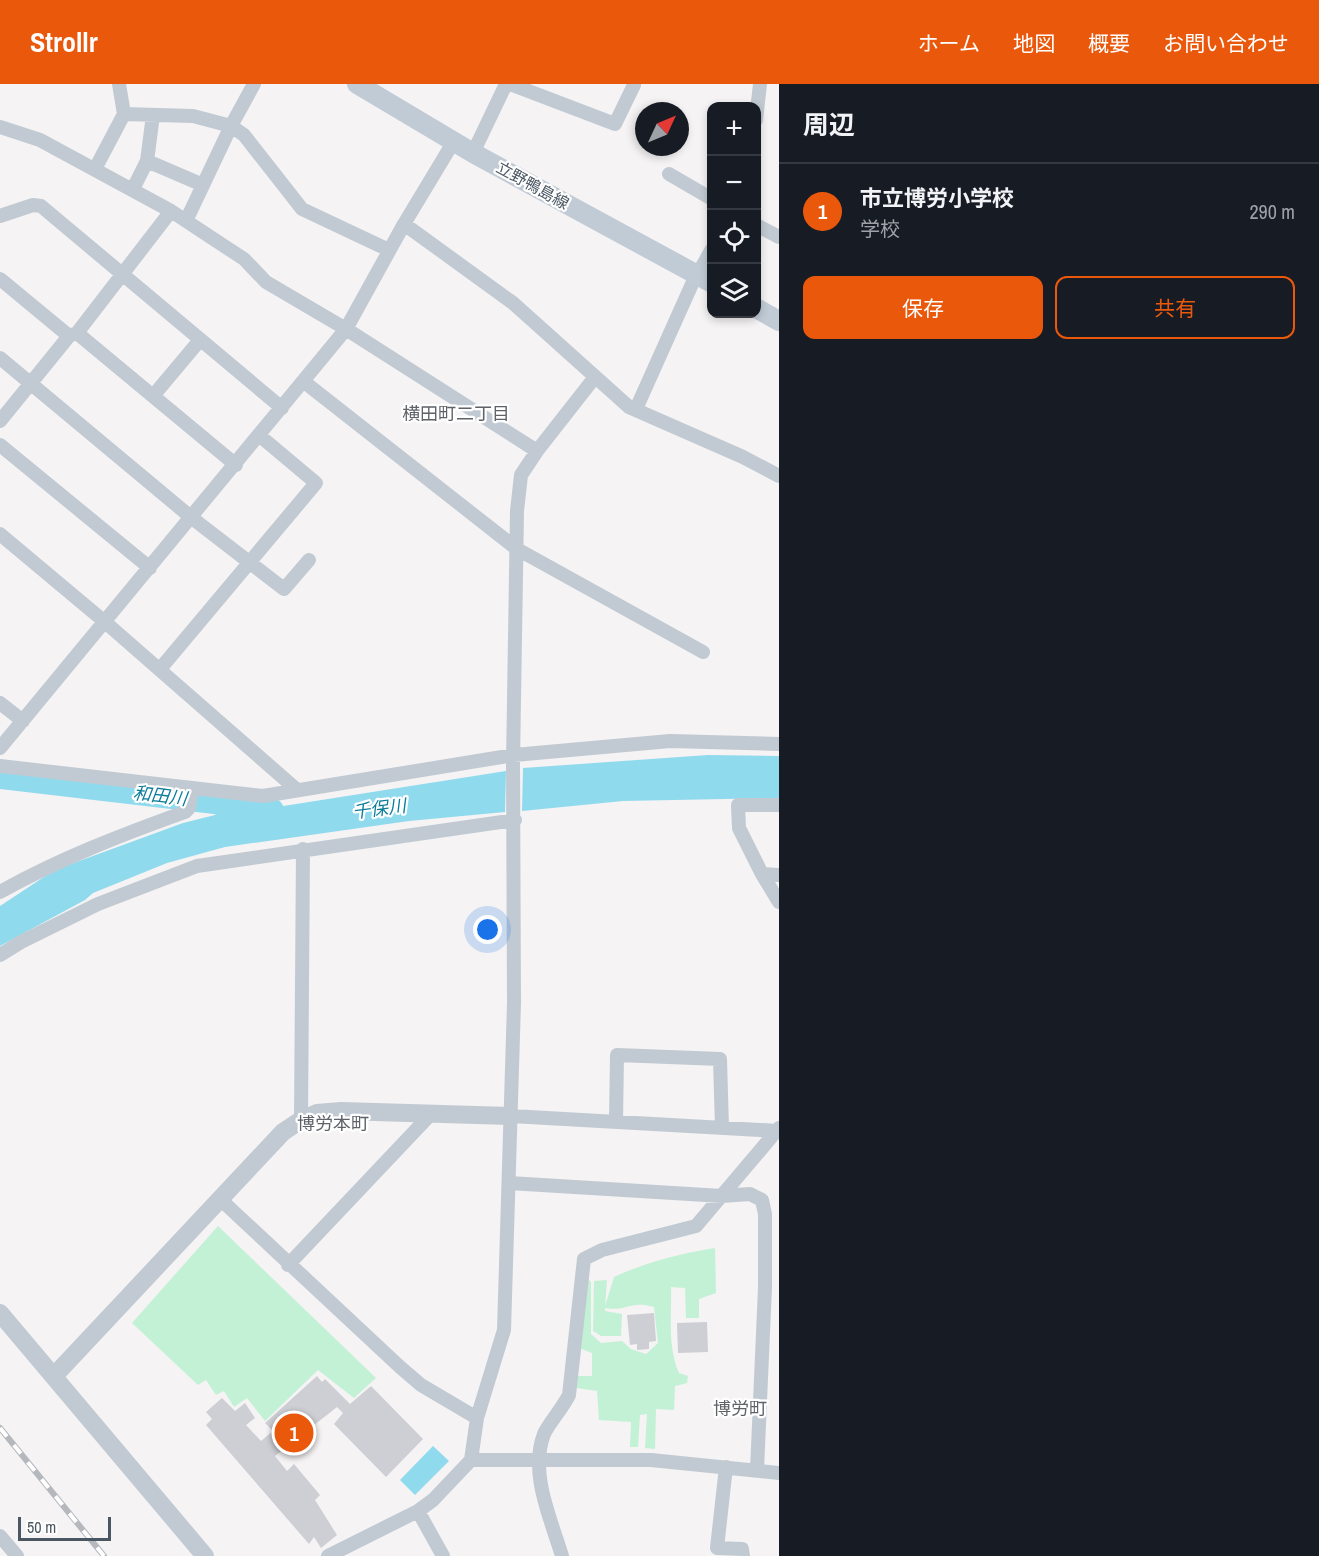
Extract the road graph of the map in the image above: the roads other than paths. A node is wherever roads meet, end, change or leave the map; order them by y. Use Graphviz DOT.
graph roads {
  1 [pos="119,84"];
  2 [pos="254,84"];
  3 [pos="357,84"];
  4 [pos="508,84"];
  5 [pos="636,84"];
  6 [pos="760,84"];
  7 [pos="758,102"];
  8 [pos="124,114"];
  9 [pos="153,115"];
  10 [pos="231,126"];
  11 [pos="0,128"];
  12 [pos="454,141"];
  13 [pos="473,153"];
  14 [pos="147,161"];
  15 [pos="95,169"];
  16 [pos="669,174"];
  17 [pos="203,185"];
  18 [pos="133,189"];
  19 [pos="707,197"];
  20 [pos="171,211"];
  21 [pos="0,216"];
  22 [pos="186,221"];
  23 [pos="404,224"];
  24 [pos="761,228"];
  25 [pos="779,237"];
  26 [pos="389,250"];
  27 [pos="708,264"];
  28 [pos="123,275"];
  29 [pos="0,279"];
  30 [pos="704,279"];
  31 [pos="761,311"];
  32 [pos="779,321"];
  33 [pos="346,330"];
  34 [pos="73,335"];
  35 [pos="200,340"];
  36 [pos="0,358"];
  37 [pos="595,378"];
  38 [pos="303,381"];
  39 [pos="31,384"];
  40 [pos="153,396"];
  41 [pos="282,408"];
  42 [pos="636,409"];
  43 [pos="0,421"];
  44 [pos="260,436"];
  45 [pos="0,445"];
  46 [pos="537,451"];
  47 [pos="236,465"];
  48 [pos="779,476"];
  49 [pos="192,518"];
  50 [pos="0,534"];
  51 [pos="517,549"];
  52 [pos="309,560"];
  53 [pos="250,562"];
  54 [pos="150,568"];
  55 [pos="105,622"];
  56 [pos="703,652"];
  57 [pos="160,669"];
  58 [pos="0,703"];
  59 [pos="22,721"];
  60 [pos="779,744"];
  61 [pos="0,748"];
  62 [pos="513,759"];
  63 [pos="0,766"];
  64 [pos="296,789"];
  65 [pos="191,798"];
  66 [pos="779,805"];
  67 [pos="515,817"];
  68 [pos="303,849"];
  69 [pos="762,874"];
  70 [pos="779,875"];
  71 [pos="0,892"];
  72 [pos="779,902"];
  73 [pos="0,955"];
  74 [pos="431,1114"];
  75 [pos="511,1116"];
  76 [pos="301,1120"];
  77 [pos="616,1122"];
  78 [pos="722,1128"];
  79 [pos="778,1130"];
  80 [pos="509,1183"];
  81 [pos="722,1196"];
  82 [pos="219,1198"];
  83 [pos="288,1265"];
  84 [pos="0,1313"];
  85 [pos="54,1376"];
  86 [pos="477,1418"];
  87 [pos="540,1458"];
  88 [pos="471,1460"];
  89 [pos="726,1467"];
  90 [pos="757,1470"];
  91 [pos="779,1473"];
  92 [pos="418,1511"];
  93 [pos="0,1536"];
  94 [pos="16,1556"];
  95 [pos="205,1556"];
  96 [pos="328,1556"];
  97 [pos="443,1556"];
  98 [pos="562,1556"];
  99 [pos="743,1556"];
  1 -- 8 [label="street"];
  2 -- 10 [label="street"];
  3 -- 12 [label="main road, 立野鴨島線"];
  4 -- 5 [label="street"];
  4 -- 13 [label="street"];
  6 -- 7 [label="street"];
  8 -- 9 [label="street"];
  8 -- 15 [label="street"];
  9 -- 10 [label="street"];
  9 -- 14 [label="street"];
  10 -- 17 [label="street"];
  10 -- 26 [label="street"];
  11 -- 15 [label="street"];
  12 -- 13 [label="main road, 立野鴨島線"];
  12 -- 23 [label="street"];
  13 -- 30 [label="main road, 立野鴨島線"];
  14 -- 17 [label="street"];
  14 -- 18 [label="street"];
  15 -- 18 [label="street"];
  16 -- 19 [label="street"];
  17 -- 22 [label="street"];
  18 -- 20 [label="street"];
  20 -- 22 [label="street"];
  20 -- 28 [label="street"];
  21 -- 28 [label="street"];
  22 -- 33 [label="street"];
  23 -- 26 [label="street"];
  23 -- 37 [label="street"];
  24 -- 25 [label="street"];
  26 -- 33 [label="street"];
  27 -- 30 [label="street"];
  28 -- 34 [label="street"];
  28 -- 35 [label="street"];
  29 -- 34 [label="street"];
  30 -- 42 [label="street"];
  31 -- 32 [label="main road"];
  33 -- 38 [label="street"];
  33 -- 46 [label="street"];
  34 -- 39 [label="street"];
  34 -- 40 [label="street"];
  35 -- 40 [label="street"];
  35 -- 41 [label="street"];
  36 -- 39 [label="street"];
  37 -- 42 [label="street"];
  37 -- 46 [label="street"];
  38 -- 41 [label="street"];
  38 -- 51 [label="street"];
  39 -- 43 [label="street"];
  39 -- 49 [label="street"];
  40 -- 47 [label="street"];
  41 -- 44 [label="street"];
  42 -- 48 [label="street"];
  44 -- 47 [label="street"];
  44 -- 53 [label="street"];
  45 -- 54 [label="street"];
  46 -- 51 [label="street"];
  47 -- 49 [label="street"];
  49 -- 53 [label="street"];
  49 -- 54 [label="street"];
  50 -- 55 [label="street"];
  51 -- 56 [label="street"];
  51 -- 62 [label="street"];
  52 -- 53 [label="street"];
  53 -- 57 [label="street"];
  54 -- 55 [label="street"];
  55 -- 57 [label="street"];
  55 -- 59 [label="street"];
  57 -- 64 [label="street"];
  58 -- 59 [label="street"];
  59 -- 61 [label="street"];
  60 -- 62 [label="street"];
  62 -- 64 [label="street"];
  62 -- 67 [label="street"];
  63 -- 65 [label="street"];
  64 -- 65 [label="street"];
  65 -- 71 [label="street"];
  66 -- 69 [label="street"];
  67 -- 68 [label="street"];
  67 -- 75 [label="street"];
  68 -- 73 [label="street"];
  68 -- 76 [label="street"];
  69 -- 70 [label="street"];
  69 -- 72 [label="street"];
  74 -- 75 [label="street"];
  74 -- 76 [label="street"];
  74 -- 83 [label="street"];
  75 -- 77 [label="street"];
  75 -- 80 [label="street"];
  76 -- 82 [label="street"];
  77 -- 78 [label="street"];
  77 -- 78 [label="street"];
  78 -- 79 [label="street"];
  79 -- 81 [label="street"];
  80 -- 81 [label="street"];
  80 -- 86 [label="street"];
  81 -- 87 [label="street"];
  81 -- 90 [label="street"];
  82 -- 83 [label="street"];
  82 -- 85 [label="street"];
  83 -- 86 [label="street"];
  84 -- 85 [label="street"];
  85 -- 95 [label="street"];
  86 -- 88 [label="street"];
  87 -- 88 [label="street"];
  87 -- 89 [label="street"];
  87 -- 98 [label="street"];
  88 -- 92 [label="street"];
  89 -- 90 [label="street"];
  89 -- 99 [label="street"];
  90 -- 91 [label="street"];
  92 -- 96 [label="street"];
  92 -- 97 [label="street"];
  93 -- 94 [label="street"];
}
